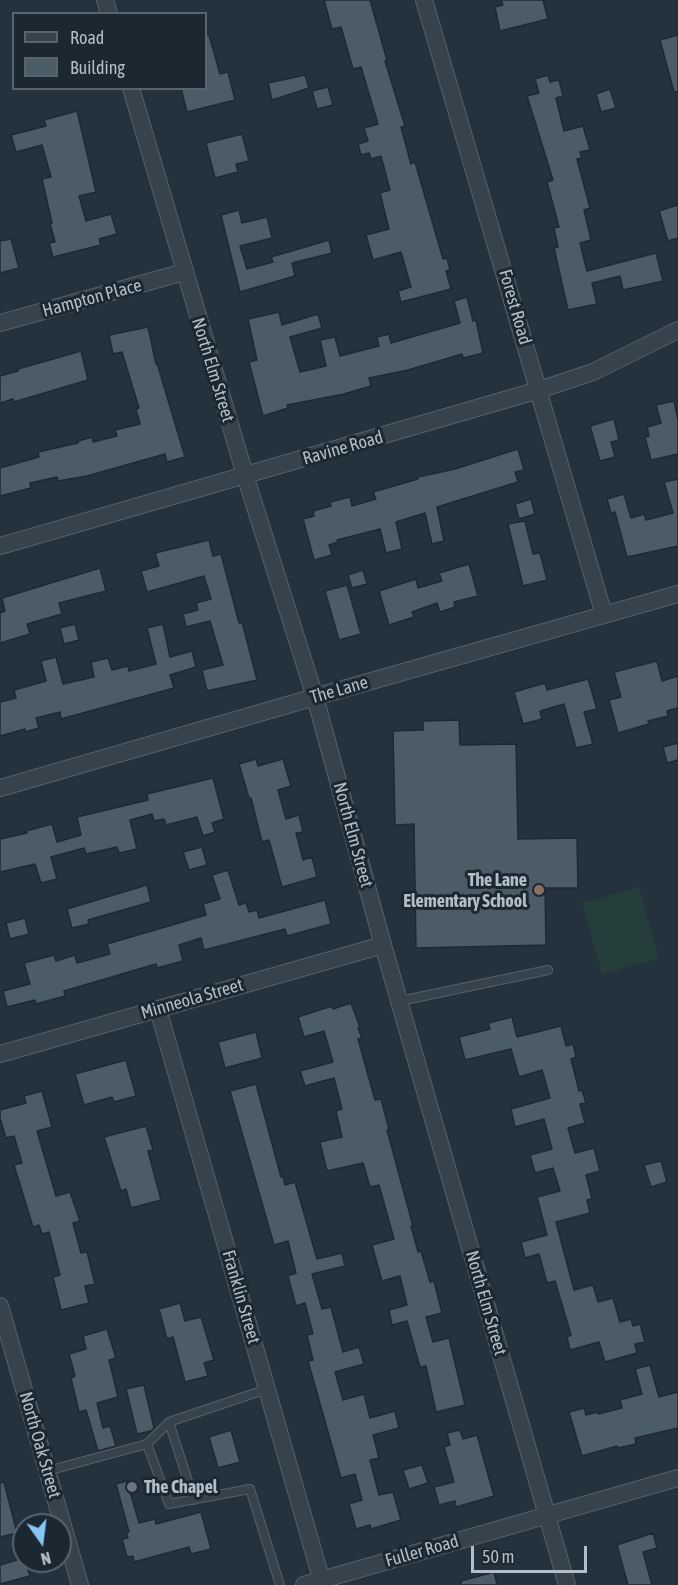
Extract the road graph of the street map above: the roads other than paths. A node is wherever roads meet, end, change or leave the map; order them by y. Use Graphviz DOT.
graph roads {
  1 [pos="424,0"];
  2 [pos="132,90"];
  3 [pos="184,272"];
  4 [pos="0,323"];
  5 [pos="678,330"];
  6 [pos="539,390"];
  7 [pos="245,476"];
  8 [pos="0,546"];
  9 [pos="678,594"];
  10 [pos="604,615"];
  11 [pos="315,697"];
  12 [pos="0,789"];
  13 [pos="383,945"];
  14 [pos="549,970"];
  15 [pos="399,1001"];
  16 [pos="158,1009"];
  17 [pos="0,1054"];
  18 [pos="0,1306"];
  19 [pos="267,1389"];
  20 [pos="170,1422"];
  21 [pos="147,1444"];
  22 [pos="47,1471"];
  23 [pos="678,1478"];
  24 [pos="194,1500"];
  25 [pos="547,1516"];
  26 [pos="322,1582"];
  27 [pos="80,1585"];
  28 [pos="280,1585"];
  29 [pos="304,1585"];
  30 [pos="567,1585"];
  1 -- 6 [label="street, Forest Road"];
  2 -- 3 [label="street, North Elm Street"];
  3 -- 4 [label="street, Hampton Place"];
  3 -- 7 [label="street, North Elm Street"];
  5 -- 6 [label="street, Ravine Road"];
  6 -- 7 [label="street, Ravine Road"];
  6 -- 10 [label="street, Forest Road"];
  7 -- 8 [label="street, Ravine Road"];
  7 -- 11 [label="street, North Elm Street"];
  9 -- 10 [label="street, The Lane"];
  10 -- 11 [label="street, The Lane"];
  11 -- 12 [label="street, The Lane"];
  11 -- 13 [label="street, North Elm Street"];
  13 -- 15 [label="street, North Elm Street"];
  13 -- 16 [label="street, Minneola Street"];
  14 -- 15 [label="lane"];
  15 -- 25 [label="street, North Elm Street"];
  16 -- 17 [label="street, Minneola Street"];
  16 -- 19 [label="street, Franklin Street"];
  18 -- 22 [label="street, North Oak Street"];
  19 -- 20 [label="lane"];
  19 -- 26 [label="street, Franklin Street"];
  20 -- 21 [label="lane"];
  20 -- 24 [label="lane"];
  21 -- 22 [label="lane"];
  21 -- 24 [label="lane"];
  22 -- 27 [label="street, North Oak Street"];
  23 -- 25 [label="street, Fuller Road"];
  24 -- 28 [label="lane"];
  25 -- 26 [label="street, Fuller Road"];
  25 -- 30 [label="street, North Elm Street"];
  26 -- 29 [label="street, Fuller Road"];
}
